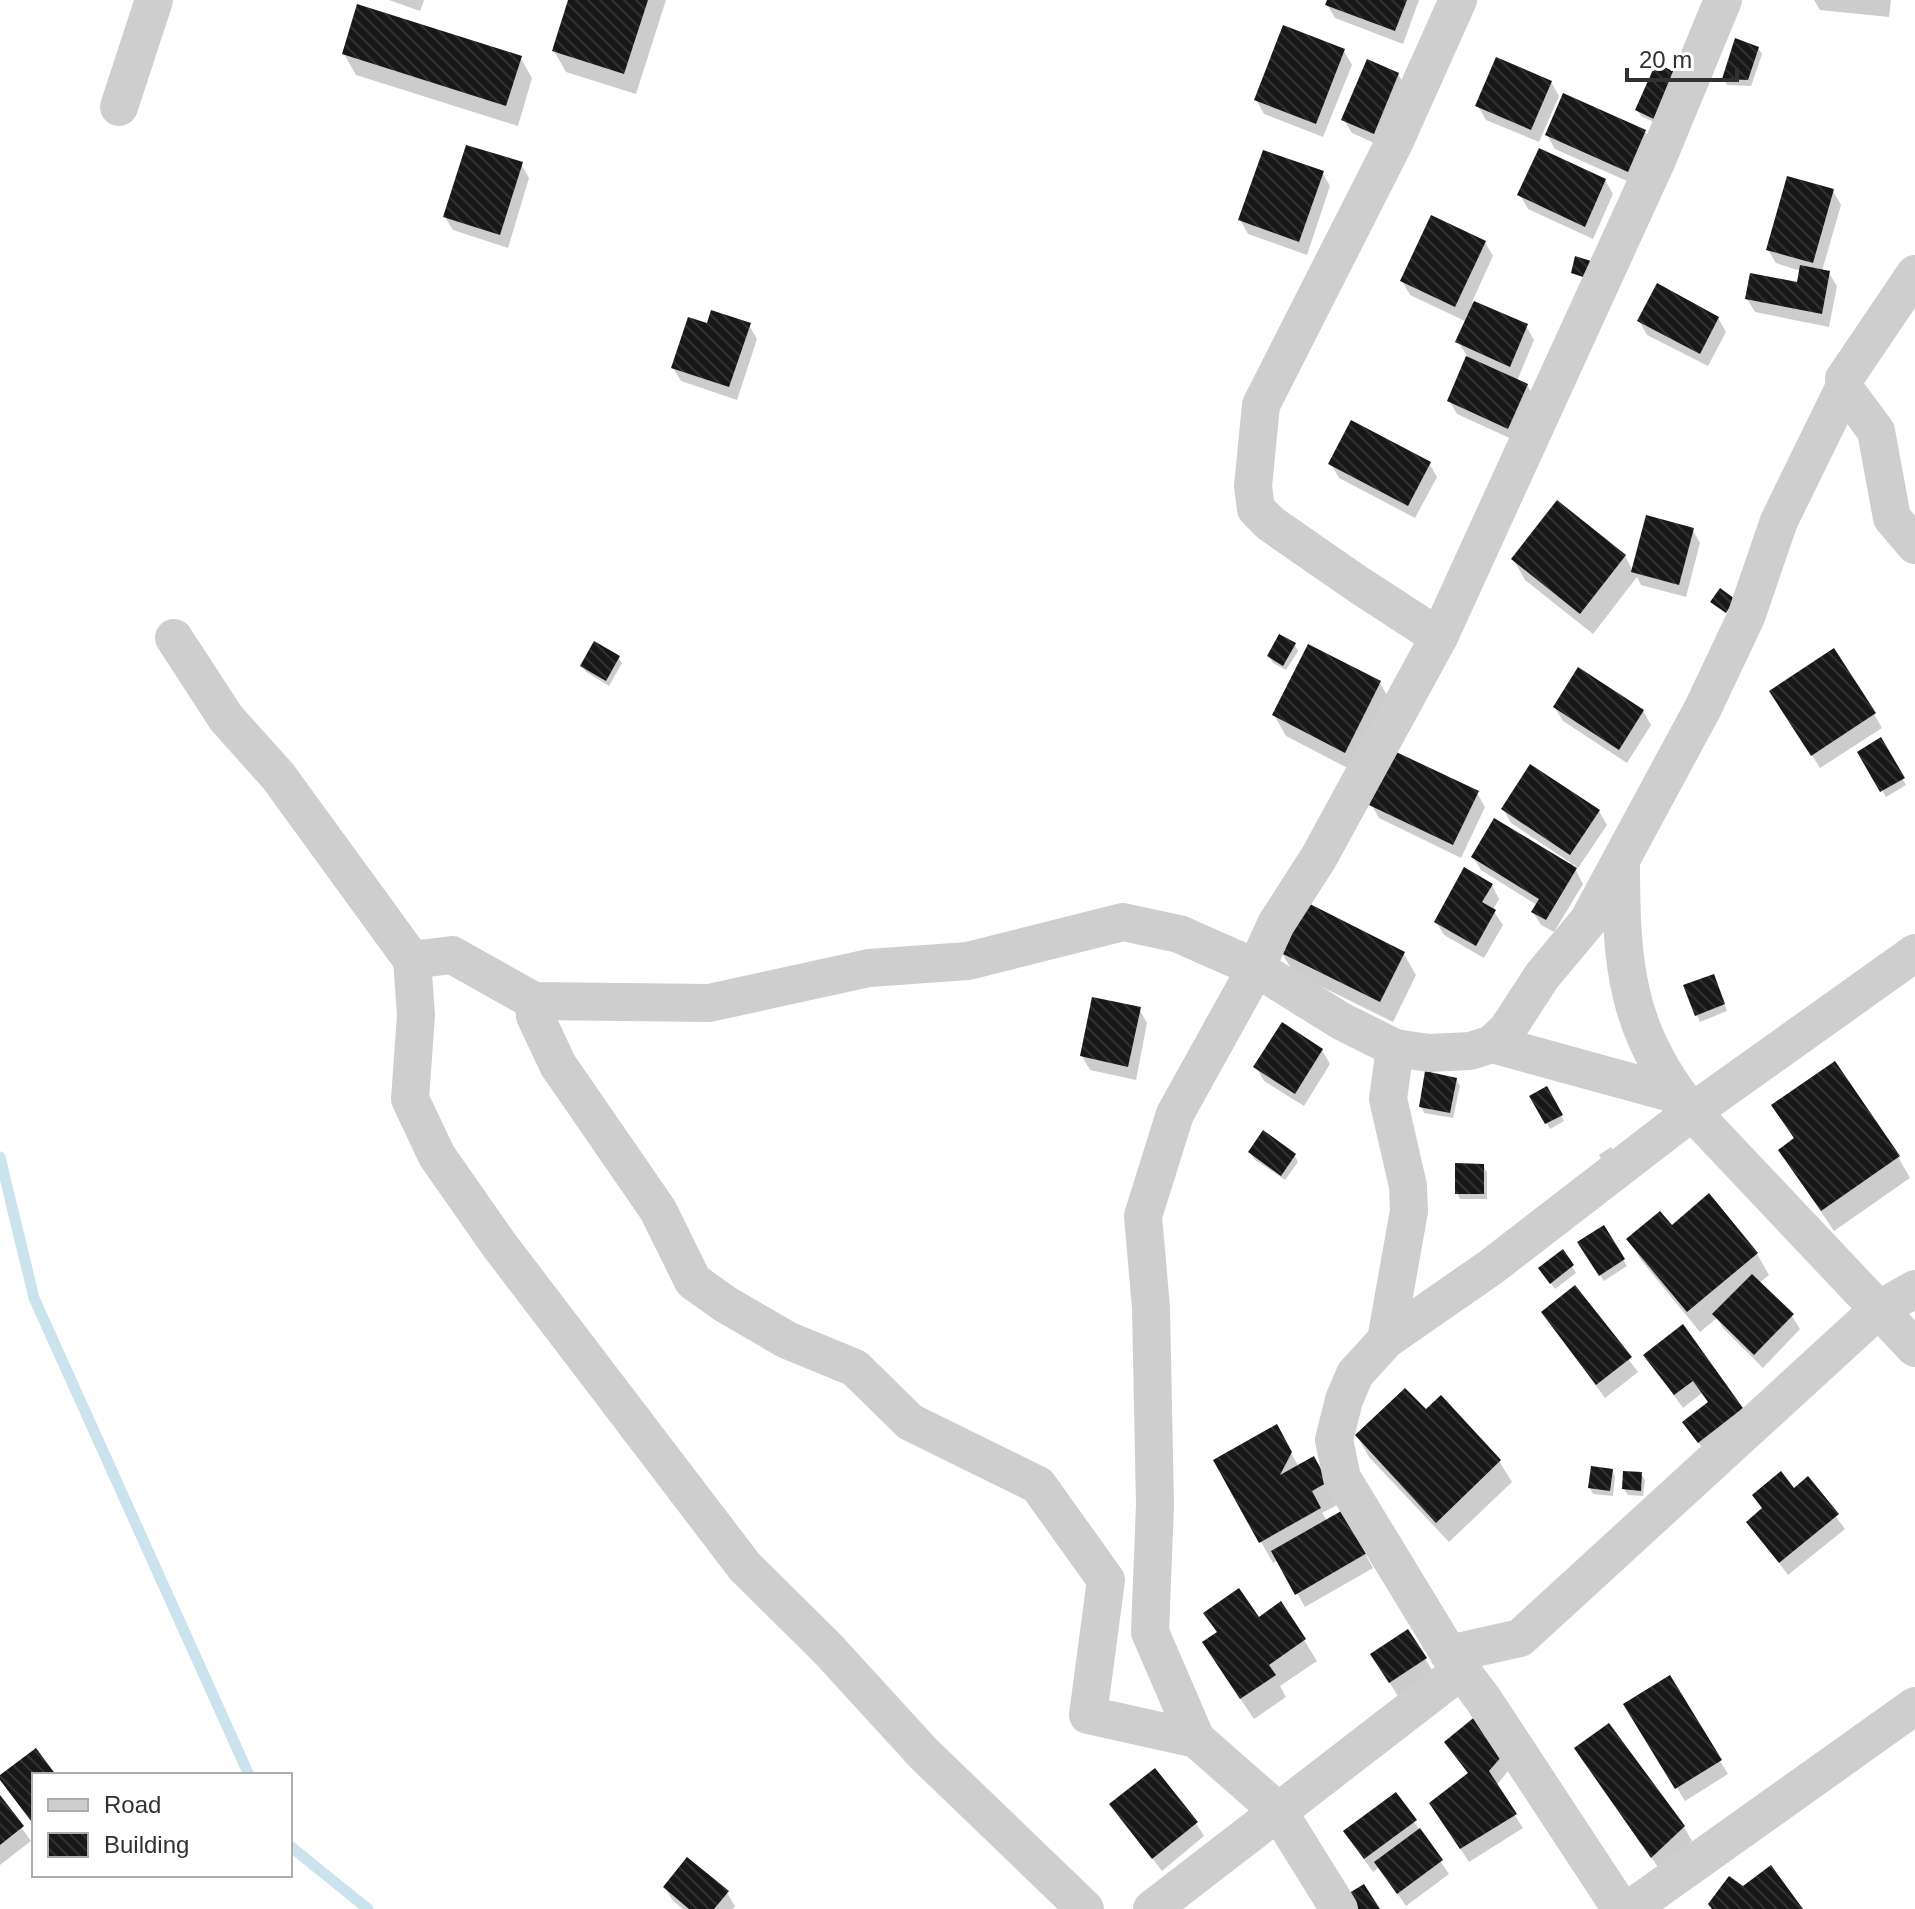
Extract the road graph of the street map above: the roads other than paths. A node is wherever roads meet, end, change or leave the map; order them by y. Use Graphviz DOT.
graph roads {
  1 [pos="154,0"];
  2 [pos="1458,0"];
  3 [pos="1723,0"];
  4 [pos="119,107"];
  5 [pos="1915,274"];
  6 [pos="1844,388"];
  7 [pos="1915,545"];
  8 [pos="1439,637"];
  9 [pos="174,638"];
  10 [pos="1621,856"];
  11 [pos="1915,953"];
  12 [pos="412,960"];
  13 [pos="1256,968"];
  14 [pos="534,1001"];
  15 [pos="1492,1044"];
  16 [pos="1395,1048"];
  17 [pos="1685,1103"];
  18 [pos="1915,1289"];
  19 [pos="1878,1310"];
  20 [pos="1386,1340"];
  21 [pos="1915,1348"];
  22 [pos="1456,1662"];
  23 [pos="1915,1706"];
  24 [pos="1196,1739"];
  25 [pos="1278,1811"];
  26 [pos="1085,1909"];
  27 [pos="1152,1909"];
  28 [pos="1339,1909"];
  29 [pos="1621,1909"];
  30 [pos="1630,1909"];
  1 -- 4 [label="street"];
  2 -- 8 [label="street"];
  3 -- 8 [label="street"];
  5 -- 6 [label="street"];
  6 -- 7 [label="street"];
  6 -- 10 [label="street"];
  8 -- 13 [label="street"];
  9 -- 12 [label="street"];
  10 -- 15 [label="street"];
  10 -- 17 [label="street"];
  11 -- 17 [label="street"];
  12 -- 14 [label="street"];
  12 -- 26 [label="street"];
  13 -- 14 [label="street"];
  13 -- 16 [label="street"];
  13 -- 24 [label="street"];
  14 -- 24 [label="street"];
  15 -- 16 [label="street"];
  15 -- 17 [label="street"];
  16 -- 20 [label="street"];
  17 -- 19 [label="street"];
  17 -- 20 [label="street"];
  18 -- 19 [label="street"];
  19 -- 21 [label="street"];
  19 -- 22 [label="street"];
  20 -- 22 [label="street"];
  22 -- 25 [label="street"];
  22 -- 29 [label="street"];
  23 -- 30 [label="street"];
  24 -- 25 [label="street"];
  25 -- 27 [label="street"];
  25 -- 28 [label="street"];
}
